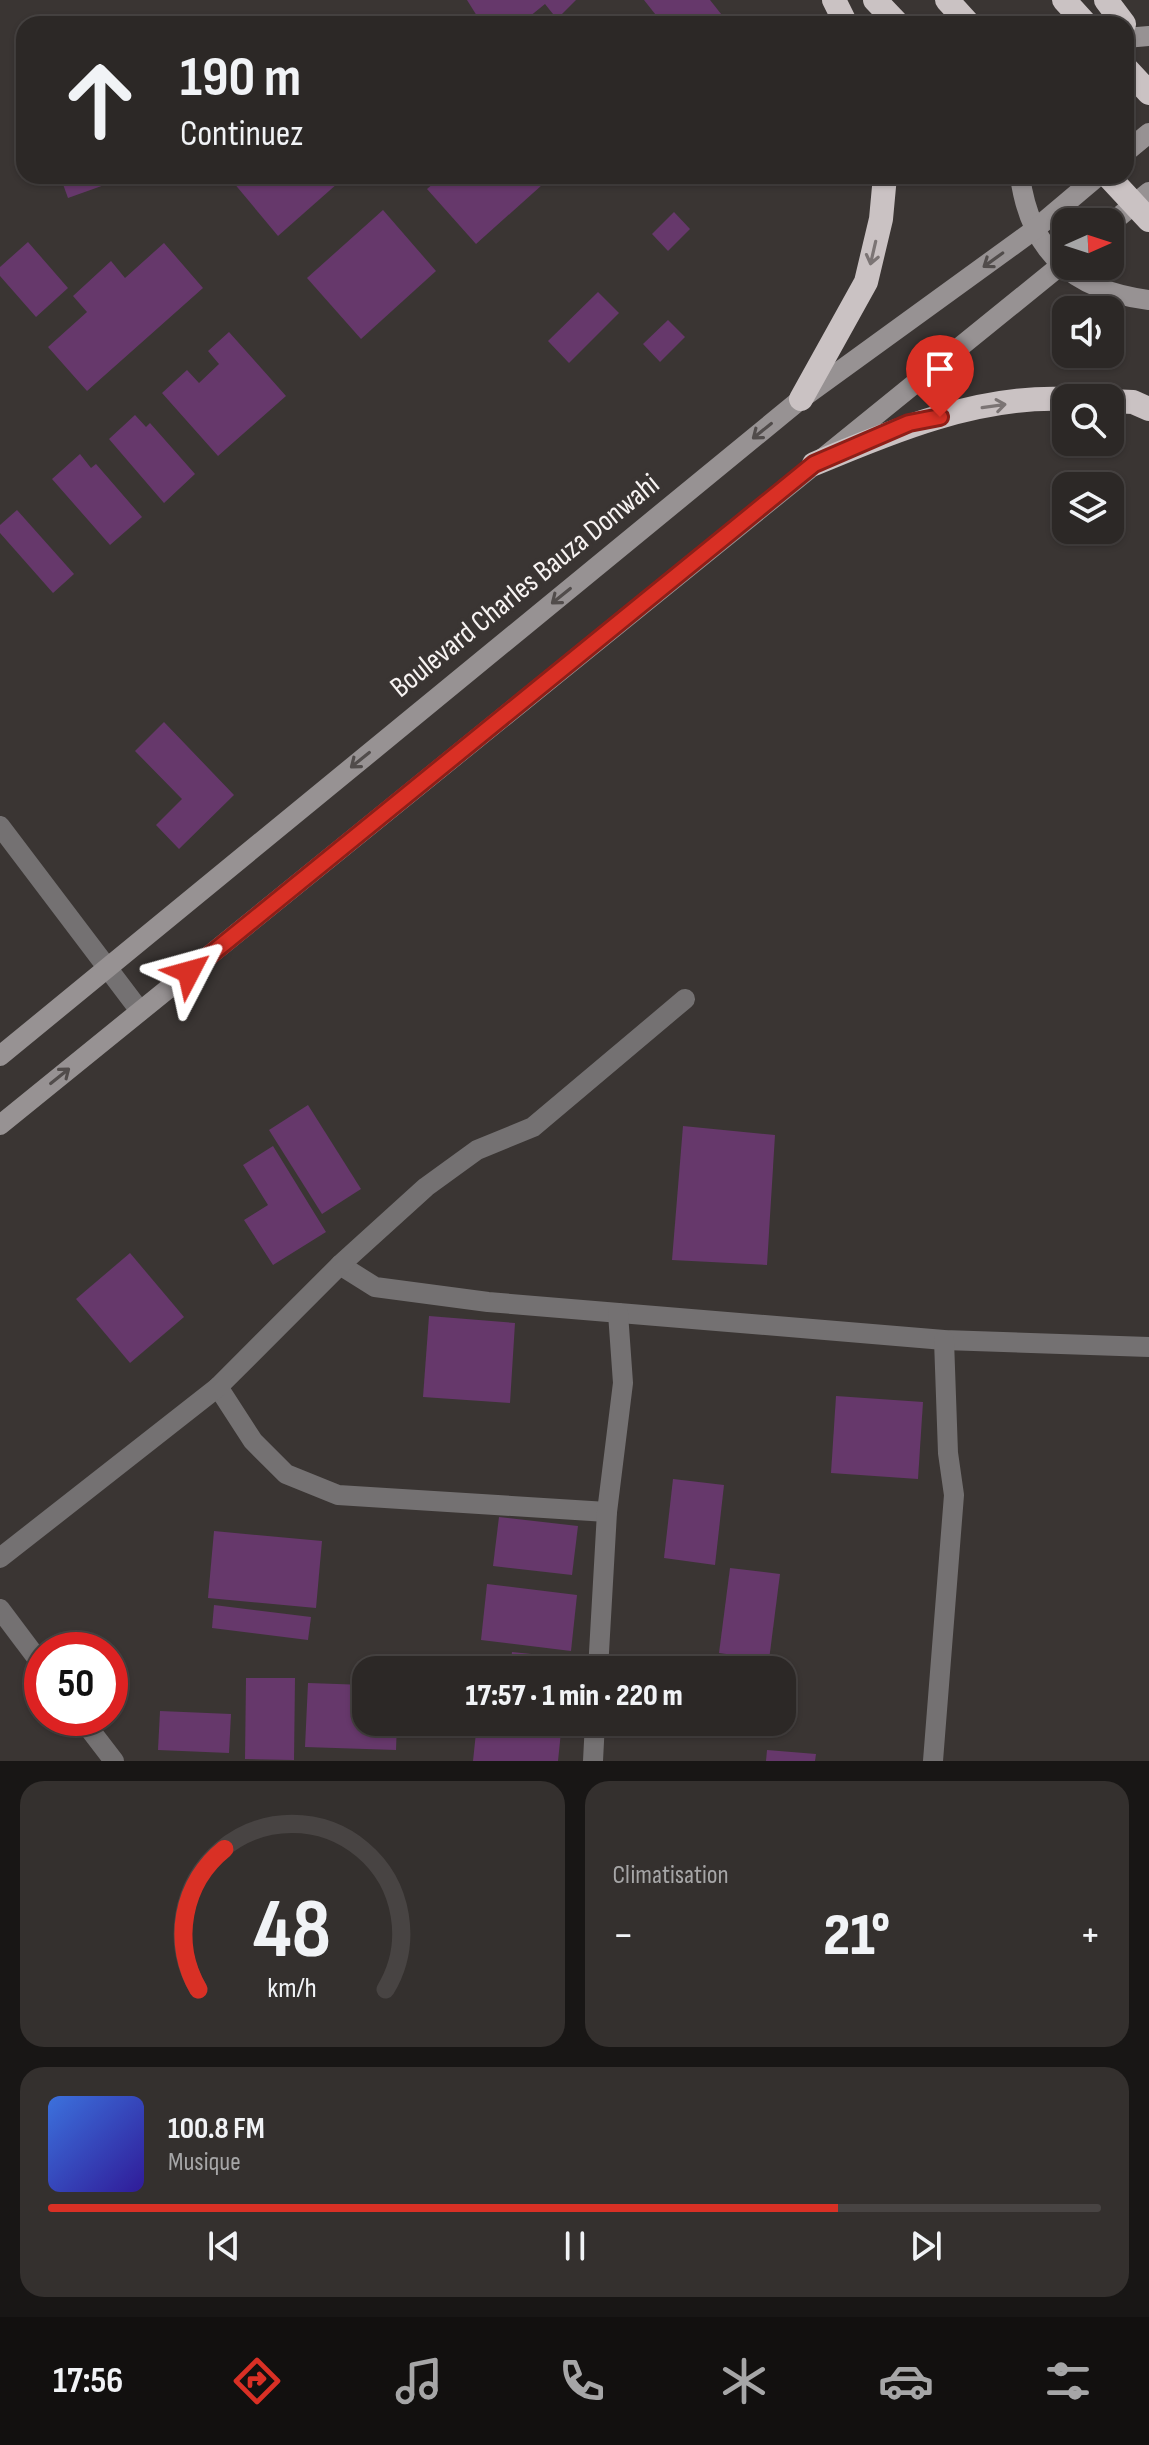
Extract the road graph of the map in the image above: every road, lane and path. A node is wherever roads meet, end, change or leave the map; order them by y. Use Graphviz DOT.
graph roads {
  1 [pos="875,0"];
  2 [pos="947,0"];
  3 [pos="1064,0"];
  4 [pos="1106,0"];
  5 [pos="890,16"];
  6 [pos="962,16"];
  7 [pos="1079,16"];
  8 [pos="1119,16"];
  9 [pos="1134,77"];
  10 [pos="1149,93"];
  11 [pos="884,184"];
  12 [pos="1021,184"];
  13 [pos="1089,184"];
  14 [pos="1115,184"];
  15 [pos="1149,192"];
  16 [pos="1124,213"];
  17 [pos="1149,220"];
  18 [pos="1034,230"];
  19 [pos="1052,250"];
  20 [pos="1052,273"];
  21 [pos="1083,280"];
  22 [pos="1149,300"];
  23 [pos="801,399"];
  24 [pos="1052,401"];
  25 [pos="1124,402"];
  26 [pos="1149,409"];
  27 [pos="814,464"];
  28 [pos="0,826"];
  29 [pos="109,966"];
  30 [pos="685,999"];
  31 [pos="140,1011"];
  32 [pos="0,1056"];
  33 [pos="0,1125"];
  34 [pos="340,1265"];
  35 [pos="618,1313"];
  36 [pos="944,1340"];
  37 [pos="1149,1347"];
  38 [pos="218,1387"];
  39 [pos="607,1512"];
  40 [pos="0,1558"];
  41 [pos="0,1609"];
  42 [pos="24,1641"];
  43 [pos="599,1656"];
  44 [pos="95,1736"];
  45 [pos="594,1736"];
  46 [pos="114,1761"];
  47 [pos="593,1761"];
  48 [pos="933,1761"];
  1 -- 5 [label="highway"];
  2 -- 6 [label="highway"];
  3 -- 7 [label="highway"];
  4 -- 8 [label="highway"];
  9 -- 10 [label="highway"];
  11 -- 23 [label="highway, one-way"];
  12 -- 18 [label="main road"];
  13 -- 18 [label="main road, Boulevard Charles Bauza Donwahi"];
  14 -- 17 [label="highway, bridge"];
  15 -- 16 [label="main road"];
  18 -- 19 [label="main road"];
  18 -- 23 [label="main road, Boulevard Charles Bauza Donwahi, one-way"];
  20 -- 27 [label="main road"];
  21 -- 22 [label="main road"];
  23 -- 29 [label="main road, Boulevard Charles Bauza Donwahi, one-way"];
  27 -- 24 [label="highway, one-way"];
  25 -- 26 [label="highway"];
  27 -- 31 [label="main road"];
  28 -- 29 [label="street"];
  29 -- 31 [label="street"];
  29 -- 32 [label="main road, Boulevard Charles Bauza Donwahi"];
  30 -- 34 [label="street"];
  33 -- 31 [label="main road, one-way"];
  34 -- 35 [label="street"];
  34 -- 38 [label="street"];
  35 -- 36 [label="street"];
  35 -- 39 [label="street"];
  36 -- 37 [label="street"];
  36 -- 48 [label="street"];
  38 -- 39 [label="street"];
  38 -- 40 [label="street"];
  39 -- 43 [label="street"];
  41 -- 42 [label="street"];
  44 -- 46 [label="street"];
  45 -- 47 [label="street"];
}
